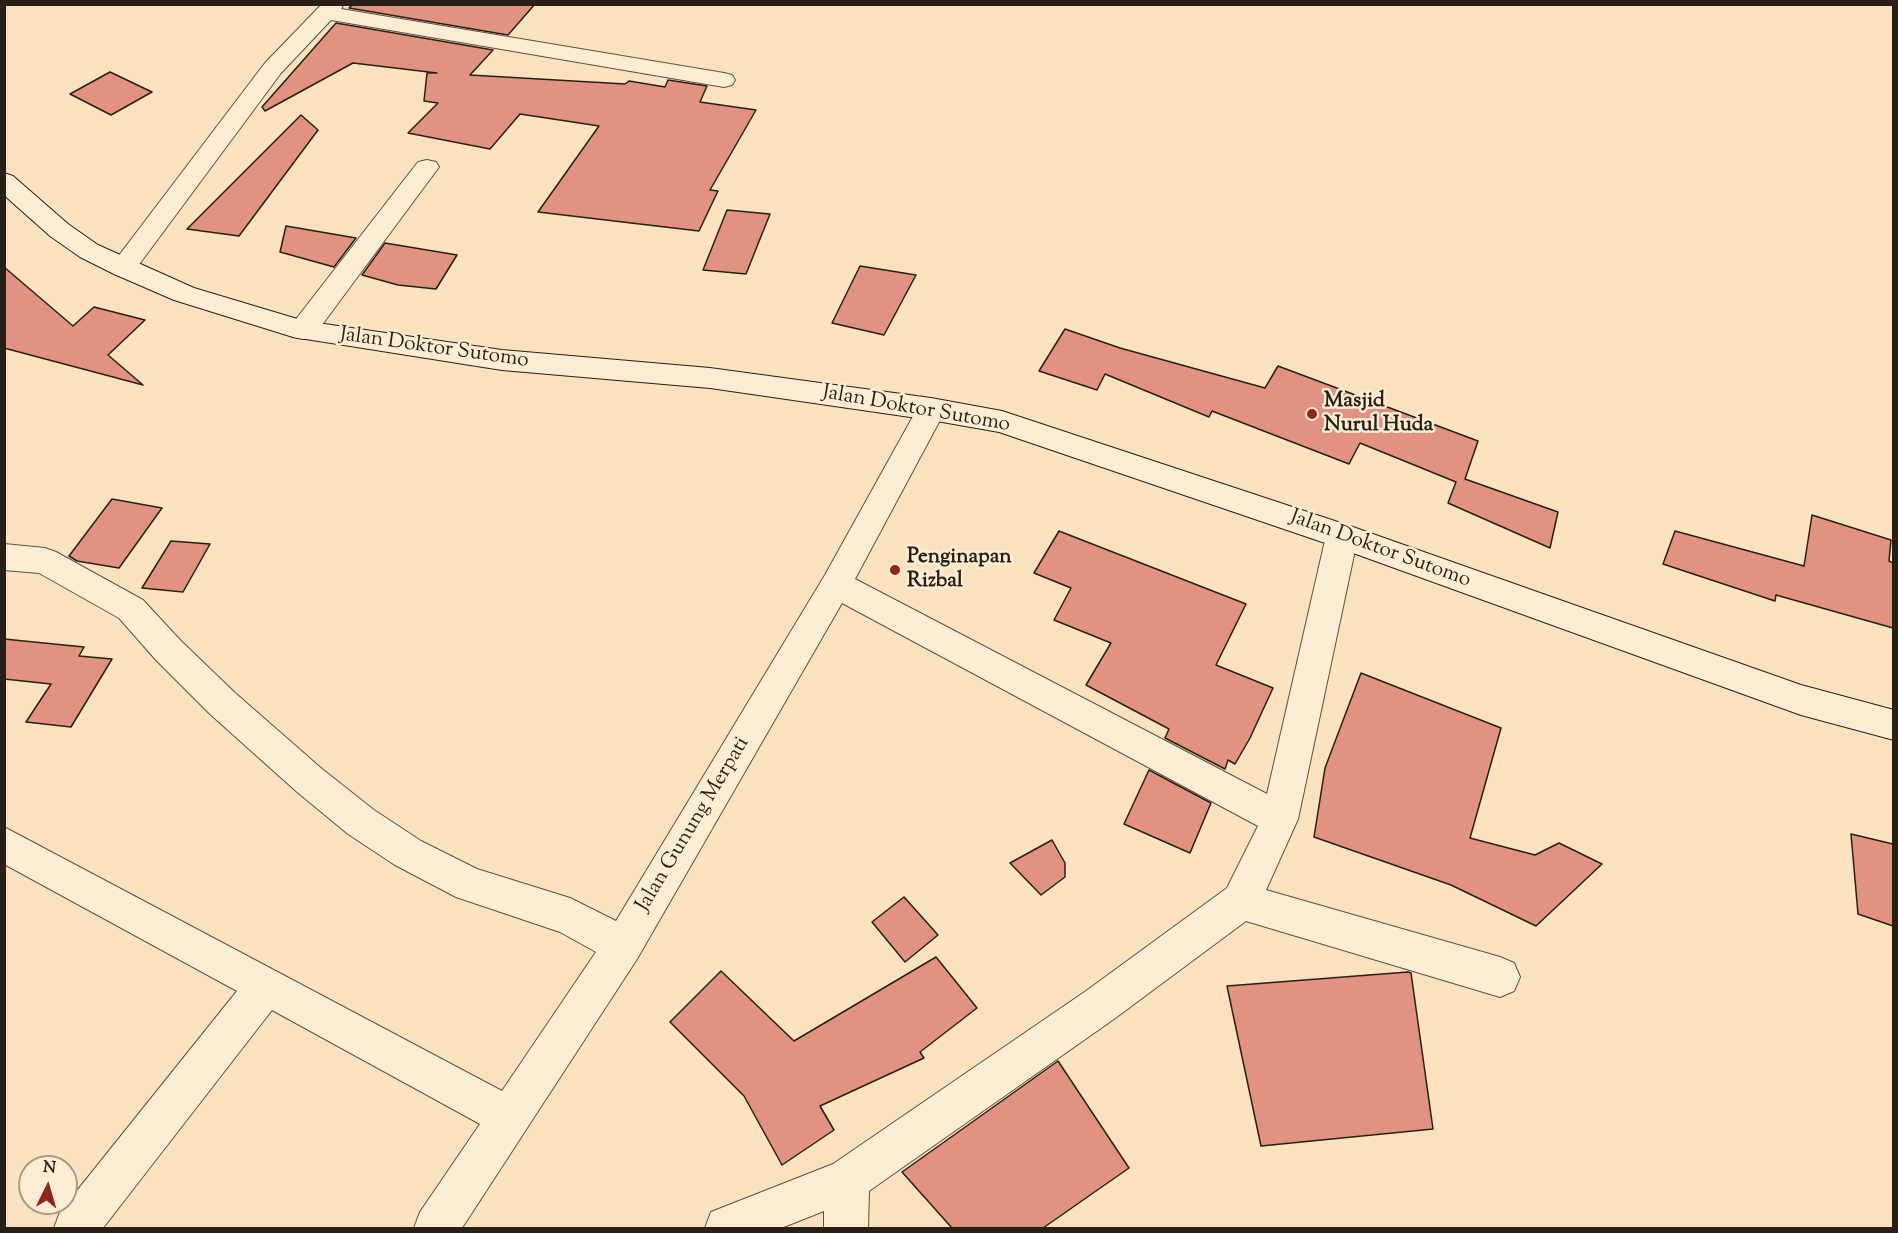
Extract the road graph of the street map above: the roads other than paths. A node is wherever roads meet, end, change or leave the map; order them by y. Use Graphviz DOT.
graph roads {
  1 [pos="330,9"];
  2 [pos="724,80"];
  3 [pos="427,167"];
  4 [pos="4,181"];
  5 [pos="123,268"];
  6 [pos="303,330"];
  7 [pos="931,409"];
  8 [pos="1342,537"];
  9 [pos="4,557"];
  10 [pos="836,584"];
  11 [pos="1893,725"];
  12 [pos="1280,819"];
  13 [pos="4,844"];
  14 [pos="1241,901"];
  15 [pos="623,946"];
  16 [pos="1500,977"];
  17 [pos="266,986"];
  18 [pos="509,1117"];
  19 [pos="847,1180"];
  20 [pos="76,1228"];
  21 [pos="436,1228"];
  22 [pos="727,1228"];
  23 [pos="846,1228"];
  1 -- 2 [label="street"];
  1 -- 5 [label="street"];
  3 -- 6 [label="street"];
  4 -- 5 [label="street, Jalan Doktor Sutomo"];
  5 -- 6 [label="street, Jalan Doktor Sutomo"];
  6 -- 7 [label="street, Jalan Doktor Sutomo"];
  7 -- 8 [label="street, Jalan Doktor Sutomo"];
  7 -- 10 [label="street, Jalan Gunung Merpati"];
  8 -- 11 [label="street, Jalan Doktor Sutomo"];
  8 -- 12 [label="street"];
  9 -- 15 [label="street"];
  10 -- 12 [label="street"];
  10 -- 15 [label="street, Jalan Gunung Merpati"];
  12 -- 14 [label="street"];
  13 -- 17 [label="street"];
  14 -- 16 [label="street"];
  14 -- 19 [label="street"];
  15 -- 18 [label="street, Jalan Gunung Merpati"];
  17 -- 18 [label="street"];
  17 -- 20 [label="street"];
  18 -- 21 [label="street, Jalan Gunung Merpati"];
  19 -- 22 [label="street"];
  19 -- 23 [label="street"];
}
